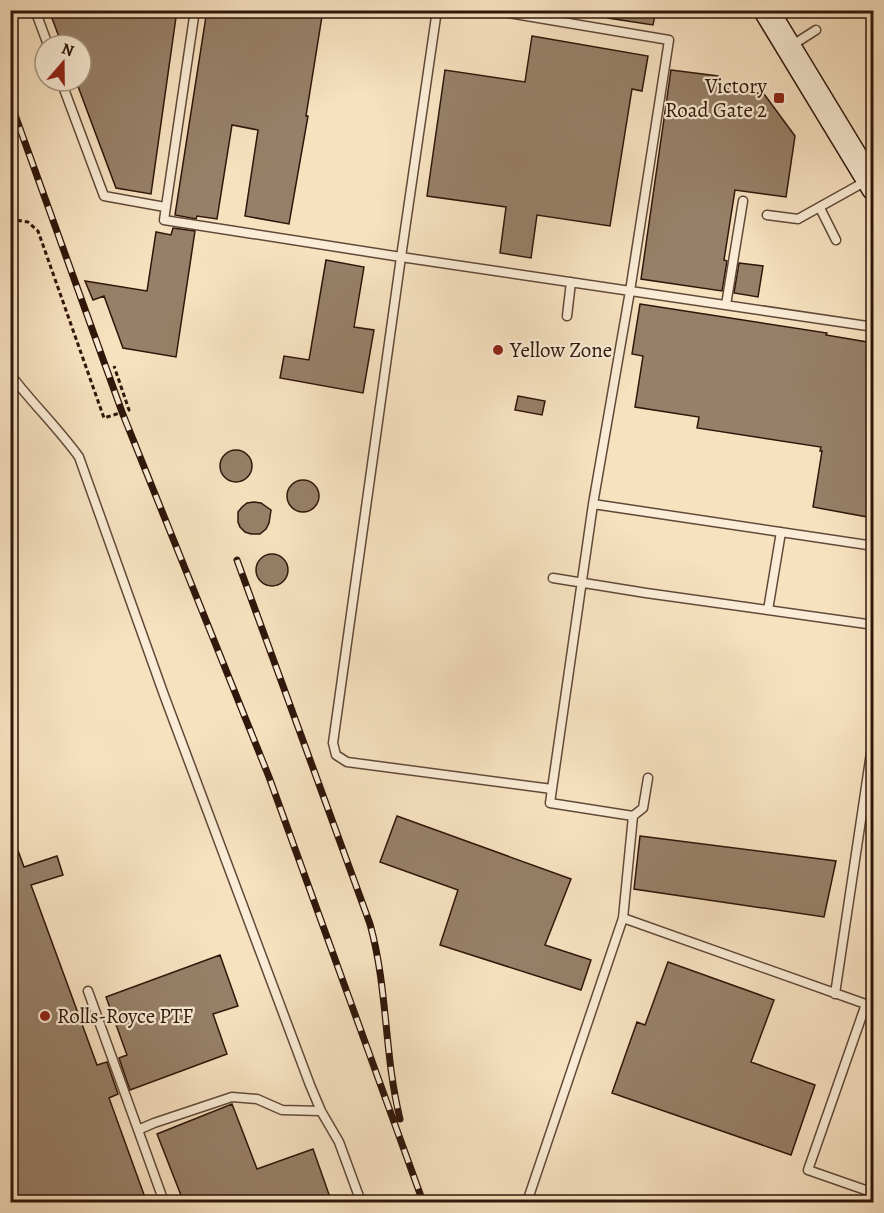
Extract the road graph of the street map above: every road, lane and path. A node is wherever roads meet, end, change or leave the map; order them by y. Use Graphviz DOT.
graph roads {
  1 [pos="35,10"];
  2 [pos="195,10"];
  3 [pos="437,10"];
  4 [pos="491,10"];
  5 [pos="765,10"];
  6 [pos="816,30"];
  7 [pos="44,33"];
  8 [pos="788,48"];
  9 [pos="65,93"];
  10 [pos="871,184"];
  11 [pos="743,201"];
  12 [pos="165,207"];
  13 [pos="820,208"];
  14 [pos="767,215"];
  15 [pos="10,219"];
  16 [pos="837,240"];
  17 [pos="401,258"];
  18 [pos="571,282"];
  19 [pos="630,291"];
  20 [pos="726,305"];
  21 [pos="567,316"];
  22 [pos="873,327"];
  23 [pos="114,366"];
  24 [pos="10,374"];
  25 [pos="593,504"];
  26 [pos="781,532"];
  27 [pos="873,546"];
  28 [pos="553,578"];
  29 [pos="582,583"];
  30 [pos="768,610"];
  31 [pos="873,625"];
  32 [pos="873,733"];
  33 [pos="648,778"];
  34 [pos="552,789"];
  35 [pos="633,816"];
  36 [pos="623,918"];
  37 [pos="88,991"];
  38 [pos="835,994"];
  39 [pos="870,1006"];
  40 [pos="321,1111"];
  41 [pos="138,1130"];
  42 [pos="873,1193"];
  43 [pos="164,1203"];
  44 [pos="362,1203"];
  45 [pos="527,1203"];
  1 -- 7 [label="lane"];
  2 -- 12 [label="lane"];
  3 -- 17 [label="lane"];
  4 -- 19 [label="lane"];
  5 -- 8 [label="street"];
  6 -- 8 [label="lane"];
  8 -- 10 [label="street"];
  9 -- 12 [label="lane"];
  10 -- 13 [label="lane"];
  11 -- 20 [label="lane"];
  12 -- 17 [label="lane"];
  13 -- 14 [label="lane"];
  13 -- 16 [label="lane"];
  15 -- 23 [label="path"];
  17 -- 18 [label="lane"];
  17 -- 34 [label="lane"];
  18 -- 19 [label="lane"];
  18 -- 21 [label="lane"];
  19 -- 20 [label="lane"];
  19 -- 25 [label="lane"];
  20 -- 22 [label="lane"];
  24 -- 40 [label="lane"];
  25 -- 26 [label="lane"];
  25 -- 29 [label="lane"];
  26 -- 27 [label="lane"];
  26 -- 30 [label="lane"];
  28 -- 29 [label="lane"];
  29 -- 30 [label="lane"];
  29 -- 34 [label="lane"];
  30 -- 31 [label="lane"];
  32 -- 38 [label="lane"];
  33 -- 35 [label="lane"];
  34 -- 35 [label="lane"];
  35 -- 36 [label="lane"];
  36 -- 38 [label="lane"];
  36 -- 45 [label="lane"];
  37 -- 41 [label="lane"];
  38 -- 39 [label="lane"];
  39 -- 42 [label="lane"];
  40 -- 41 [label="lane"];
  40 -- 44 [label="lane"];
  41 -- 43 [label="lane"];
}
